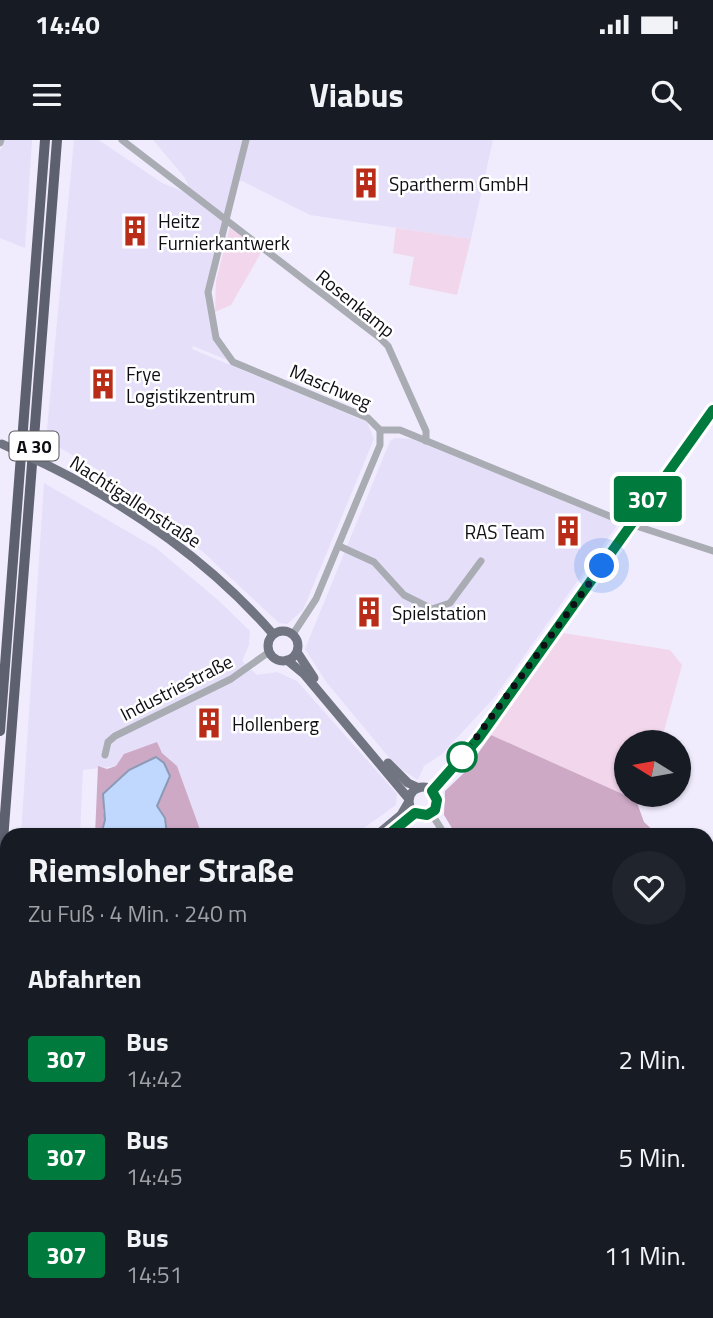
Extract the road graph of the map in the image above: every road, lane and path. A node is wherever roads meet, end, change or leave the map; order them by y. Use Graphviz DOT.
graph roads {
  1 [pos="45,140"];
  2 [pos="57,140"];
  3 [pos="122,140"];
  4 [pos="246,140"];
  5 [pos="225,220"];
  6 [pos="713,410"];
  7 [pos="380,430"];
  8 [pos="426,441"];
  9 [pos="1,443"];
  10 [pos="631,524"];
  11 [pos="339,546"];
  12 [pos="713,551"];
  13 [pos="481,561"];
  14 [pos="273,634"];
  15 [pos="293,634"];
  16 [pos="269,652"];
  17 [pos="297,652"];
  18 [pos="287,660"];
  19 [pos="0,731"];
  20 [pos="105,755"];
  21 [pos="419,788"];
  22 [pos="432,791"];
  23 [pos="408,801"];
  24 [pos="415,813"];
  25 [pos="431,813"];
  26 [pos="4,828"];
  27 [pos="385,828"];
  28 [pos="397,828"];
  29 [pos="441,828"];
  1 -- 19 [label="highway, A 30"];
  2 -- 26 [label="highway, A 30"];
  3 -- 5 [label="street, Rosenkamp"];
  4 -- 5 [label="street, Maschweg"];
  5 -- 7 [label="street, Maschweg"];
  5 -- 8 [label="street, Rosenkamp"];
  6 -- 10 [label="main road"];
  7 -- 8 [label="street, Maschweg"];
  7 -- 11 [label="street"];
  8 -- 10 [label="street, Maschweg"];
  9 -- 14 [label="main road, Nachtigallenstraße, bridge"];
  10 -- 12 [label="street, Maschweg"];
  10 -- 22 [label="main road"];
  11 -- 13 [label="street"];
  11 -- 15 [label="street"];
  14 -- 15 [label="main road"];
  14 -- 16 [label="main road"];
  15 -- 17 [label="main road"];
  16 -- 18 [label="main road"];
  16 -- 20 [label="street, Industriestraße"];
  17 -- 18 [label="main road"];
  17 -- 21 [label="main road"];
  18 -- 23 [label="main road"];
  21 -- 22 [label="main road"];
  21 -- 23 [label="main road"];
  22 -- 25 [label="main road"];
  23 -- 24 [label="main road"];
  23 -- 27 [label="main road"];
  24 -- 25 [label="main road"];
  24 -- 28 [label="main road"];
  25 -- 29 [label="street"];
}
